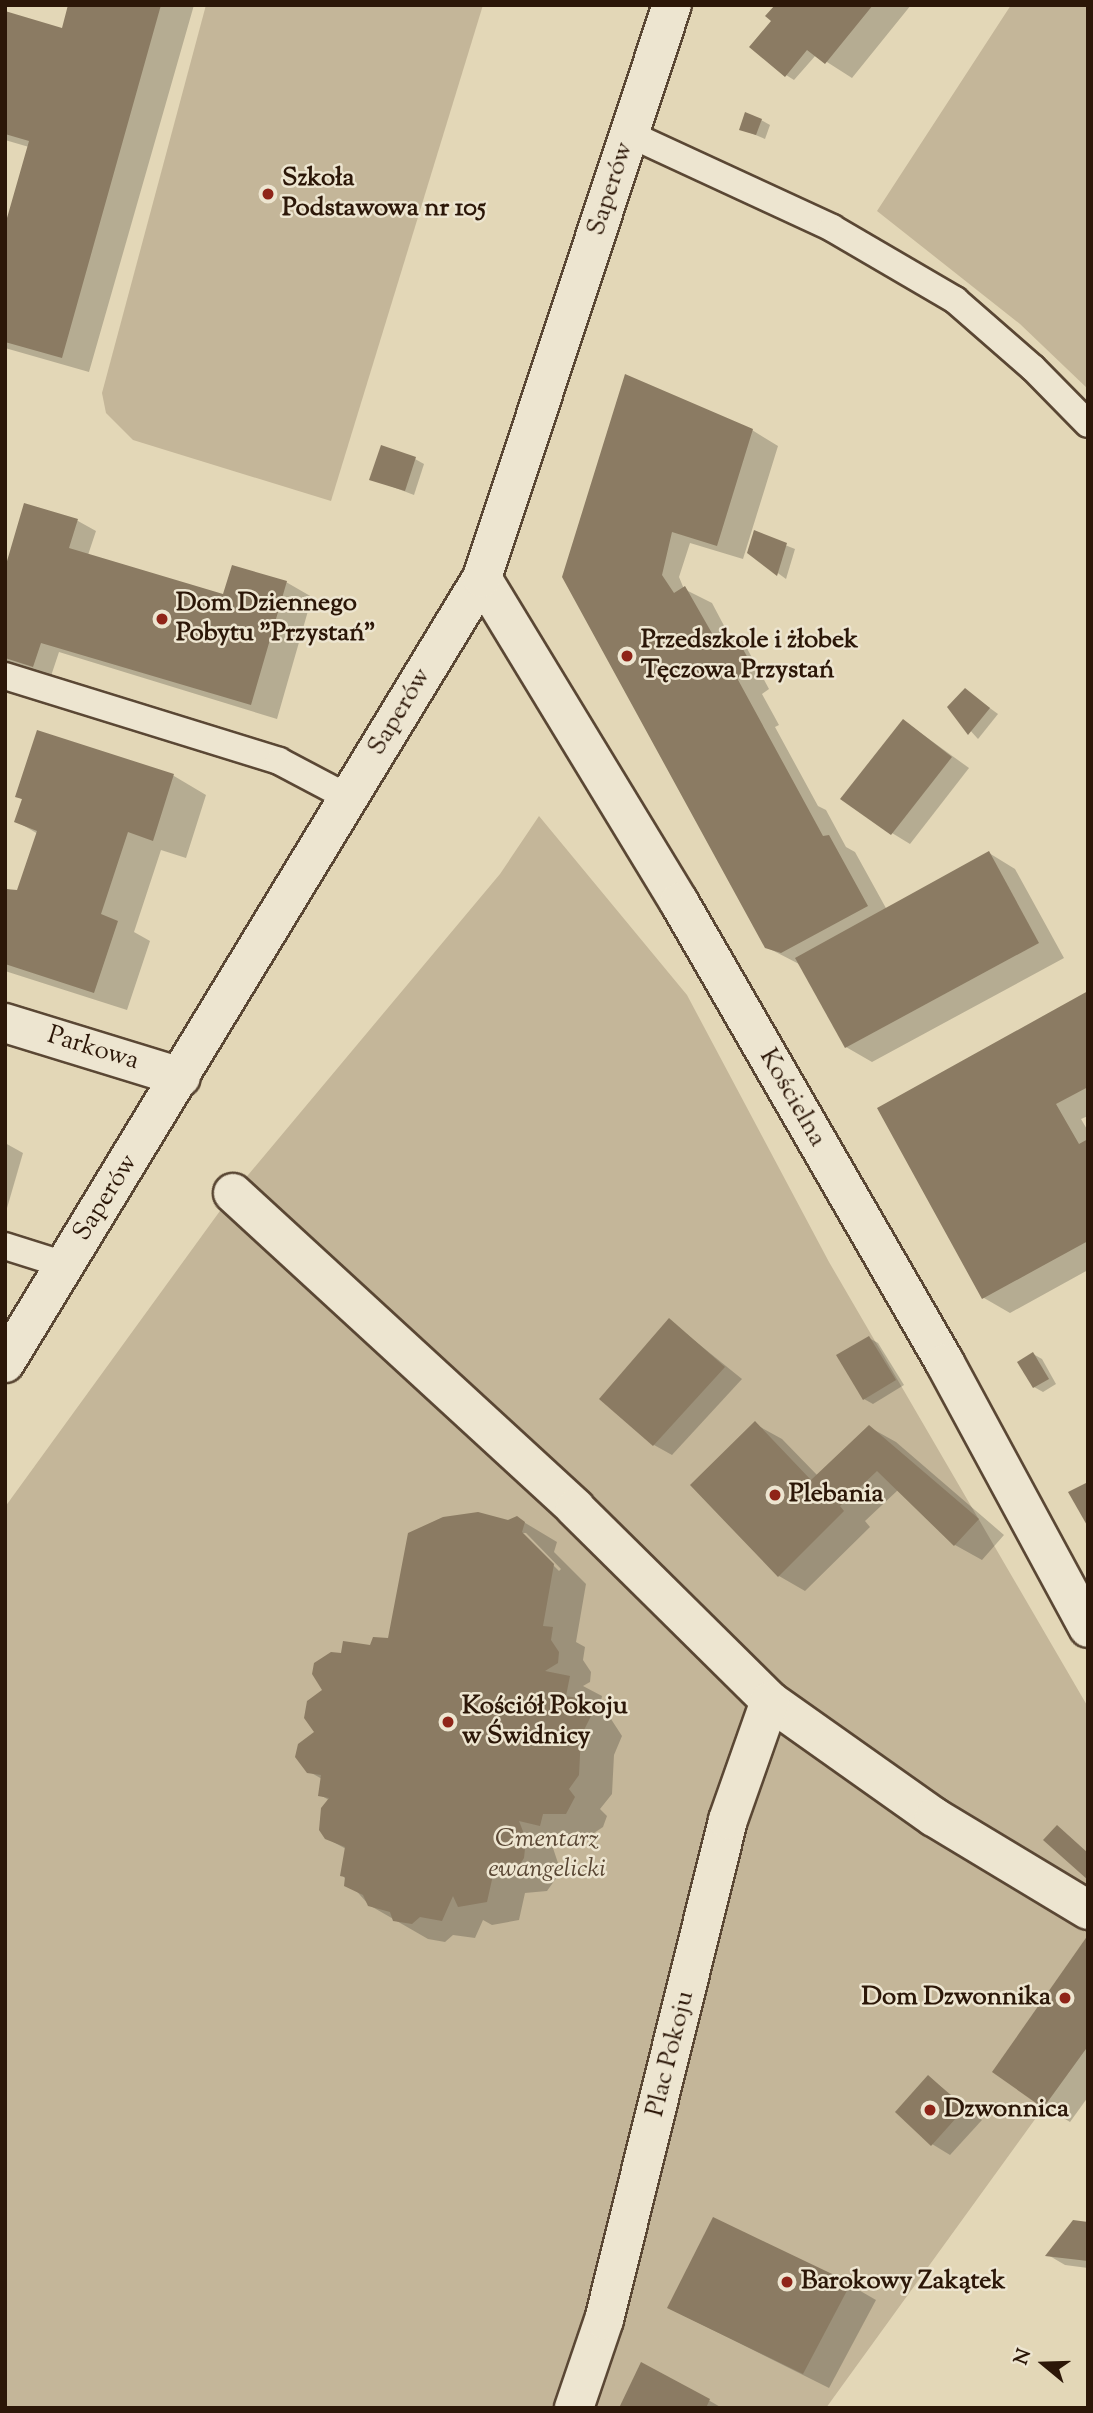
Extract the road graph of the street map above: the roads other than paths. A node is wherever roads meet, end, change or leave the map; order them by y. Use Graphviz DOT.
graph roads {
  1 [pos="671,5"];
  2 [pos="629,134"];
  3 [pos="1088,424"];
  4 [pos="482,578"];
  5 [pos="5,676"];
  6 [pos="349,798"];
  7 [pos="5,1023"];
  8 [pos="181,1077"];
  9 [pos="233,1194"];
  10 [pos="5,1246"];
  11 [pos="65,1265"];
  12 [pos="5,1363"];
  13 [pos="1088,1628"];
  14 [pos="770,1701"];
  15 [pos="1088,1910"];
  16 [pos="574,2408"];
  1 -- 2 [label="street, Saperów"];
  2 -- 3 [label="lane"];
  2 -- 4 [label="street, Saperów"];
  4 -- 6 [label="street, Saperów"];
  4 -- 13 [label="street, Kościelna"];
  5 -- 6 [label="lane"];
  6 -- 8 [label="street, Saperów"];
  7 -- 8 [label="street, Parkowa"];
  8 -- 11 [label="street, Saperów"];
  9 -- 14 [label="street"];
  10 -- 11 [label="lane"];
  11 -- 12 [label="street, Saperów"];
  14 -- 15 [label="street"];
  14 -- 16 [label="street, Plac Pokoju"];
}
